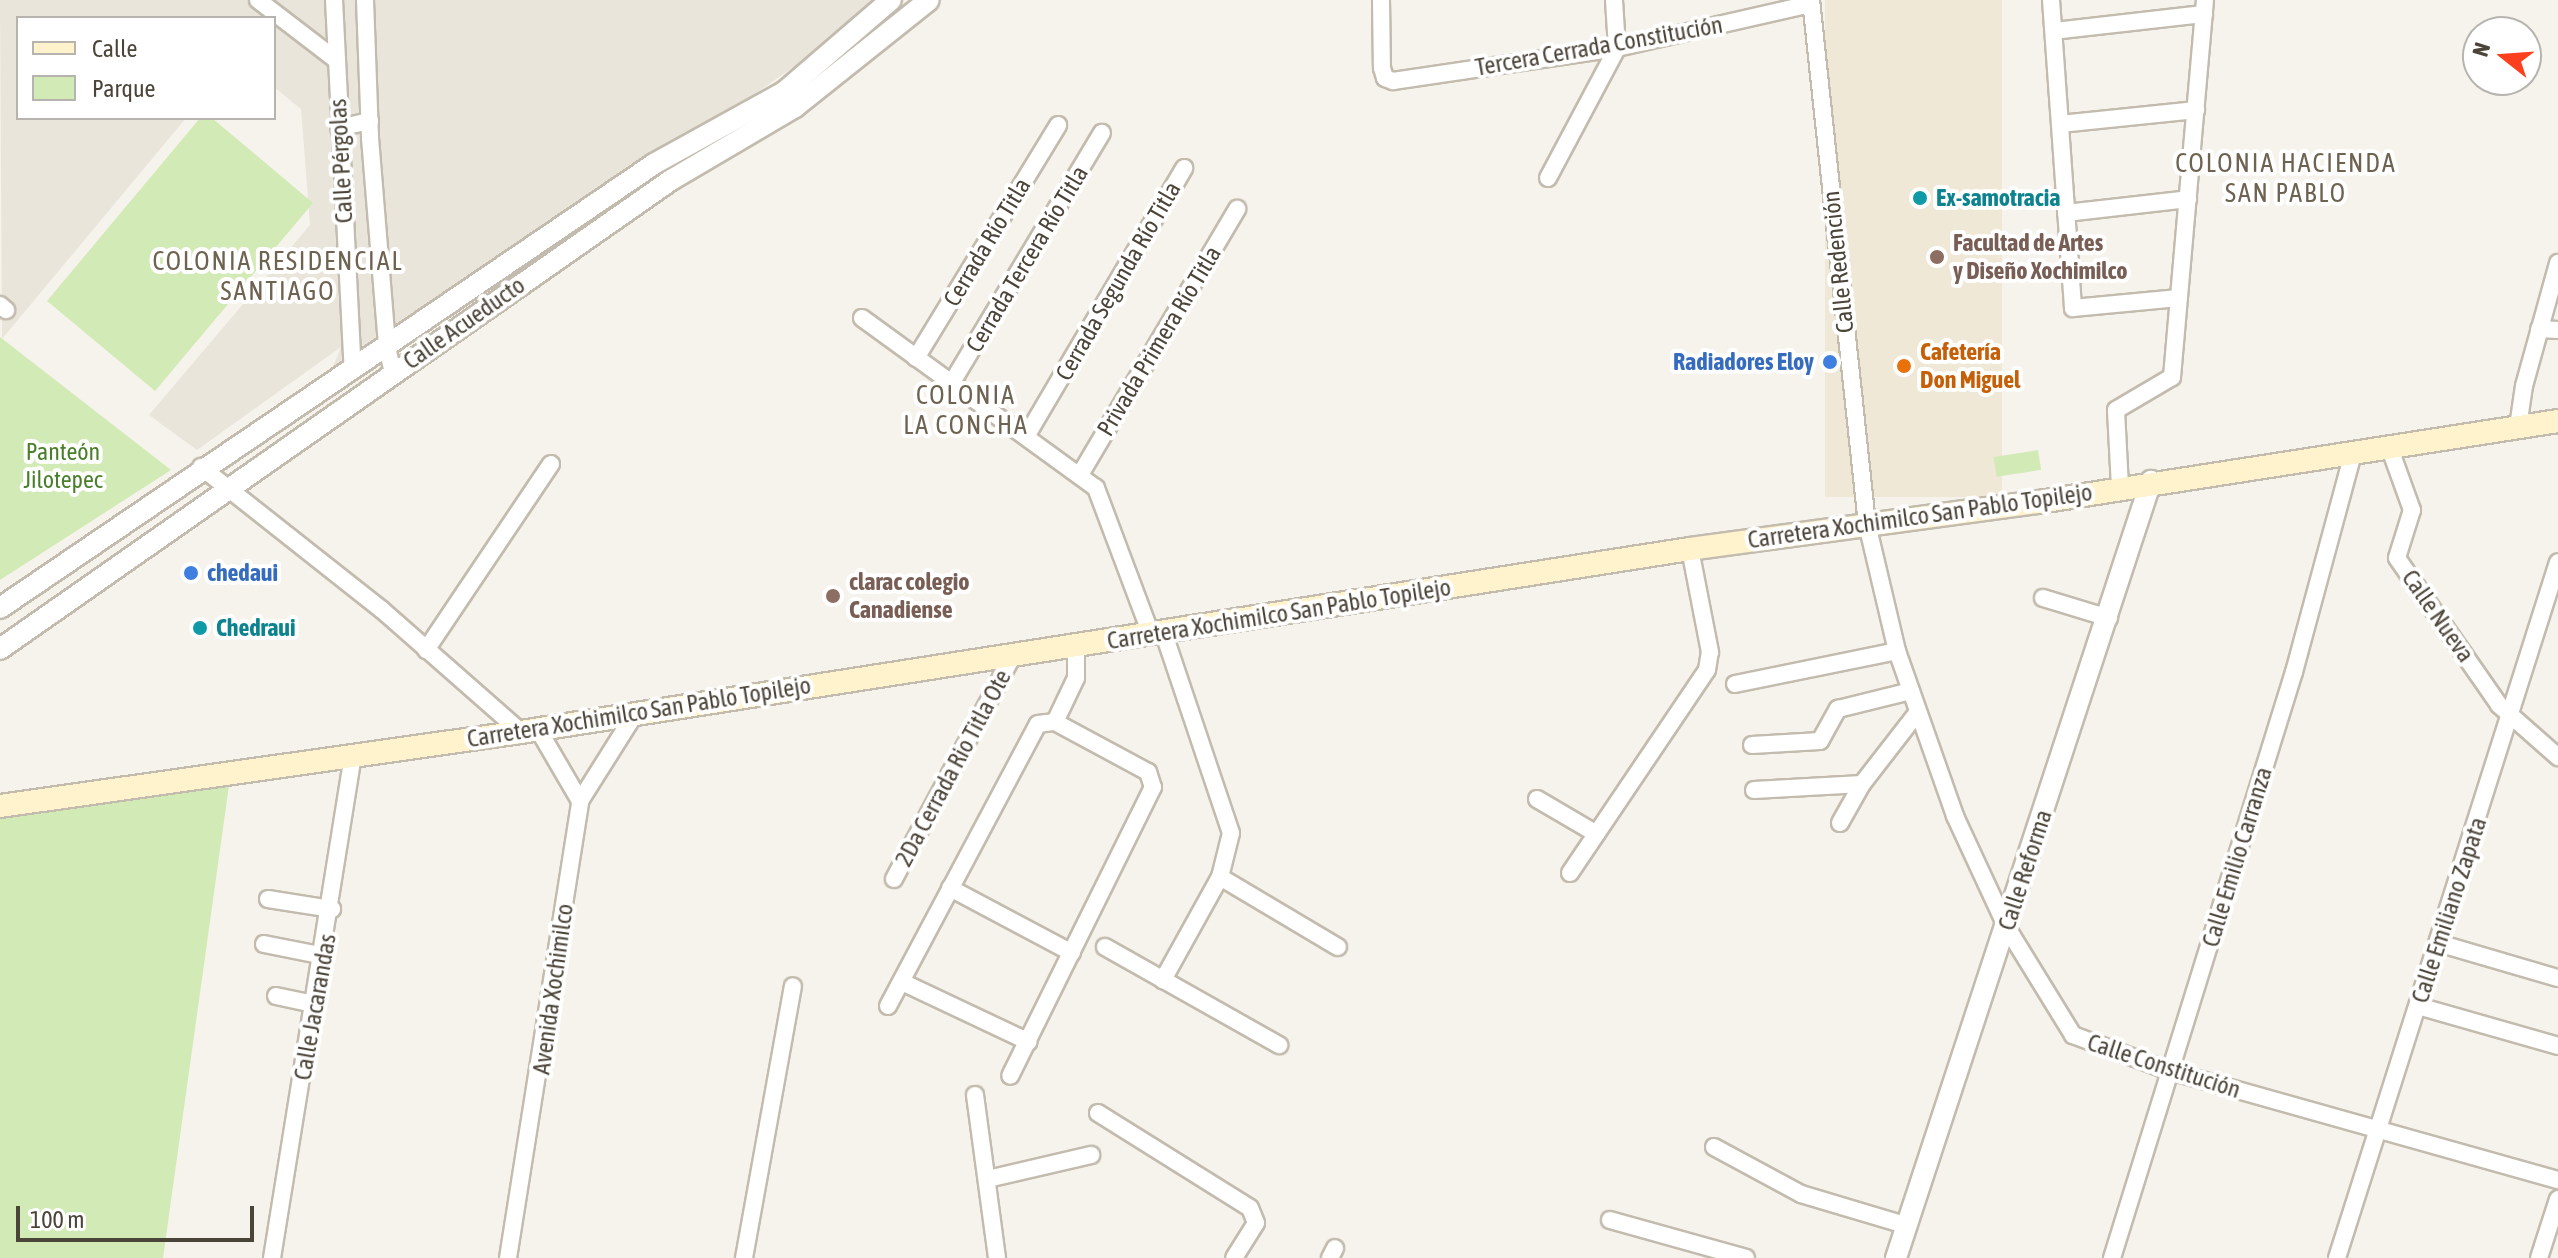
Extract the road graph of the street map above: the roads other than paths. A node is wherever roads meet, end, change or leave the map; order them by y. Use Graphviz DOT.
graph roads {
  1 [pos="258,0"];
  2 [pos="334,0"];
  3 [pos="365,0"];
  4 [pos="891,0"];
  5 [pos="929,0"];
  6 [pos="1381,0"];
  7 [pos="1614,0"];
  8 [pos="2051,0"];
  9 [pos="1811,2"];
  10 [pos="2205,7"];
  11 [pos="2054,31"];
  12 [pos="1617,48"];
  13 [pos="335,59"];
  14 [pos="2196,110"];
  15 [pos="370,121"];
  16 [pos="2060,124"];
  17 [pos="1058,125"];
  18 [pos="339,128"];
  19 [pos="1102,133"];
  20 [pos="1184,168"];
  21 [pos="1548,178"];
  22 [pos="2188,199"];
  23 [pos="1237,209"];
  24 [pos="2066,213"];
  25 [pos="2558,265"];
  26 [pos="2179,298"];
  27 [pos="862,318"];
  28 [pos="2539,329"];
  29 [pos="2558,330"];
  30 [pos="387,347"];
  31 [pos="916,358"];
  32 [pos="353,371"];
  33 [pos="393,372"];
  34 [pos="951,384"];
  35 [pos="2518,427"];
  36 [pos="2554,427"];
  37 [pos="1027,435"];
  38 [pos="2390,449"];
  39 [pos="2353,454"];
  40 [pos="551,464"];
  41 [pos="201,467"];
  42 [pos="1081,473"];
  43 [pos="2151,481"];
  44 [pos="227,487"];
  45 [pos="2120,487"];
  46 [pos="1867,524"];
  47 [pos="1690,549"];
  48 [pos="2558,562"];
  49 [pos="2043,598"];
  50 [pos="0,608"];
  51 [pos="2109,618"];
  52 [pos="1157,632"];
  53 [pos="1076,646"];
  54 [pos="0,649"];
  55 [pos="426,650"];
  56 [pos="1897,651"];
  57 [pos="1012,657"];
  58 [pos="1735,684"];
  59 [pos="1911,691"];
  60 [pos="636,712"];
  61 [pos="2511,712"];
  62 [pos="1917,713"];
  63 [pos="1055,722"];
  64 [pos="529,731"];
  65 [pos="1752,745"];
  66 [pos="353,755"];
  67 [pos="2558,757"];
  68 [pos="1862,784"];
  69 [pos="1754,790"];
  70 [pos="1537,799"];
  71 [pos="580,801"];
  72 [pos="0,806"];
  73 [pos="1840,823"];
  74 [pos="1597,834"];
  75 [pos="1570,873"];
  76 [pos="1220,877"];
  77 [pos="894,879"];
  78 [pos="950,888"];
  79 [pos="268,899"];
  80 [pos="332,909"];
  81 [pos="2006,926"];
  82 [pos="2438,943"];
  83 [pos="264,944"];
  84 [pos="1105,947"];
  85 [pos="1338,947"];
  86 [pos="1072,953"];
  87 [pos="324,956"];
  88 [pos="2558,978"];
  89 [pos="1163,980"];
  90 [pos="902,982"];
  91 [pos="793,986"];
  92 [pos="276,996"];
  93 [pos="314,1004"];
  94 [pos="888,1006"];
  95 [pos="2418,1006"];
  96 [pos="1029,1042"];
  97 [pos="1279,1045"];
  98 [pos="2558,1046"];
  99 [pos="2170,1071"];
  100 [pos="1010,1076"];
  101 [pos="975,1095"];
  102 [pos="1098,1113"];
  103 [pos="2380,1132"];
  104 [pos="1714,1147"];
  105 [pos="1091,1155"];
  106 [pos="988,1179"];
  107 [pos="2558,1180"];
  108 [pos="2558,1199"];
  109 [pos="1610,1220"];
  110 [pos="1905,1225"];
  111 [pos="272,1258"];
  112 [pos="508,1258"];
  113 [pos="744,1258"];
  114 [pos="997,1258"];
  115 [pos="1234,1258"];
  116 [pos="1746,1258"];
  117 [pos="1896,1258"];
  118 [pos="2112,1258"];
  119 [pos="2337,1258"];
  120 [pos="2539,1258"];
  1 -- 13 [label="street"];
  2 -- 13 [label="street, Calle Pérgolas"];
  3 -- 15 [label="street, Calle Pérgolas"];
  4 -- 30 [label="street, Calle Acueducto"];
  5 -- 33 [label="street, Calle Acueducto"];
  6 -- 12 [label="street, Tercera Cerrada Constitución"];
  7 -- 12 [label="street"];
  8 -- 11 [label="street"];
  9 -- 12 [label="street, Tercera Cerrada Constitución"];
  9 -- 46 [label="street, Calle Redención"];
  10 -- 11 [label="street"];
  10 -- 14 [label="street"];
  11 -- 16 [label="street"];
  12 -- 21 [label="street"];
  13 -- 18 [label="street, Calle Pérgolas"];
  14 -- 16 [label="street"];
  14 -- 22 [label="street"];
  15 -- 18 [label="street"];
  15 -- 30 [label="street, Calle Pérgolas"];
  16 -- 24 [label="street"];
  17 -- 31 [label="street, Cerrada Río Titla"];
  18 -- 32 [label="street, Calle Pérgolas"];
  19 -- 34 [label="street, Cerrada Tercera Río Titla"];
  20 -- 37 [label="street, Cerrada Segunda Río Titla"];
  22 -- 24 [label="street"];
  22 -- 26 [label="street"];
  23 -- 42 [label="street, Privada Primera Río Titla"];
  24 -- 26 [label="street"];
  25 -- 28 [label="street"];
  26 -- 45 [label="street"];
  27 -- 31 [label="street"];
  28 -- 29 [label="street"];
  28 -- 35 [label="street"];
  30 -- 32 [label="street, Calle Acueducto"];
  30 -- 33 [label="street, Calle Pérgolas"];
  31 -- 34 [label="street"];
  32 -- 41 [label="street, Calle Acueducto"];
  33 -- 44 [label="street, Calle Acueducto"];
  34 -- 37 [label="street"];
  35 -- 36 [label="main road, Carretera Xochimilco San Pablo Topilejo"];
  35 -- 38 [label="main road, Carretera Xochimilco San Pablo Topilejo"];
  37 -- 42 [label="street"];
  38 -- 39 [label="main road, Carretera Xochimilco San Pablo Topilejo"];
  38 -- 61 [label="street, Calle Nueva"];
  39 -- 43 [label="main road, Carretera Xochimilco San Pablo Topilejo"];
  39 -- 99 [label="street, Calle Emilio Carranza"];
  40 -- 55 [label="street"];
  41 -- 44 [label="street"];
  41 -- 50 [label="street, Calle Acueducto"];
  42 -- 52 [label="street"];
  43 -- 45 [label="main road, Carretera Xochimilco San Pablo Topilejo"];
  43 -- 51 [label="street, Calle Reforma"];
  44 -- 54 [label="street, Calle Acueducto"];
  44 -- 55 [label="street"];
  45 -- 46 [label="main road, Carretera Xochimilco San Pablo Topilejo"];
  46 -- 47 [label="main road, Carretera Xochimilco San Pablo Topilejo"];
  46 -- 56 [label="street, Calle Constitución"];
  47 -- 52 [label="main road, Carretera Xochimilco San Pablo Topilejo"];
  47 -- 74 [label="street"];
  48 -- 61 [label="street, Calle Emiliano Zapata"];
  49 -- 51 [label="street"];
  51 -- 81 [label="street, Calle Reforma"];
  52 -- 53 [label="main road, Carretera Xochimilco San Pablo Topilejo"];
  52 -- 76 [label="street"];
  53 -- 57 [label="main road, Carretera Xochimilco San Pablo Topilejo"];
  53 -- 63 [label="street"];
  55 -- 64 [label="street"];
  56 -- 58 [label="street"];
  56 -- 59 [label="street, Calle Constitución"];
  57 -- 60 [label="main road, Carretera Xochimilco San Pablo Topilejo"];
  57 -- 77 [label="street, 2Da Cerrada Rio Titla Ote"];
  59 -- 62 [label="street, Calle Constitución"];
  59 -- 65 [label="street"];
  60 -- 64 [label="main road, Carretera Xochimilco San Pablo Topilejo"];
  60 -- 71 [label="street"];
  61 -- 67 [label="street, Calle Nueva"];
  61 -- 82 [label="street, Calle Emiliano Zapata"];
  62 -- 68 [label="street"];
  62 -- 81 [label="street, Calle Constitución"];
  63 -- 78 [label="street"];
  63 -- 86 [label="street"];
  64 -- 66 [label="main road, Carretera Xochimilco San Pablo Topilejo"];
  64 -- 71 [label="street"];
  66 -- 72 [label="main road, Carretera Xochimilco San Pablo Topilejo"];
  66 -- 80 [label="street, Calle Jacarandas"];
  68 -- 69 [label="street"];
  68 -- 73 [label="street"];
  70 -- 74 [label="street"];
  71 -- 112 [label="street, Avenida Xochimilco"];
  74 -- 75 [label="street"];
  76 -- 85 [label="street"];
  76 -- 89 [label="street"];
  78 -- 86 [label="street"];
  78 -- 90 [label="street"];
  79 -- 80 [label="street"];
  80 -- 87 [label="street, Calle Jacarandas"];
  81 -- 99 [label="street, Calle Constitución"];
  81 -- 110 [label="street, Calle Reforma"];
  82 -- 88 [label="street"];
  82 -- 95 [label="street, Calle Emiliano Zapata"];
  83 -- 87 [label="street"];
  84 -- 89 [label="street"];
  86 -- 96 [label="street"];
  87 -- 93 [label="street, Calle Jacarandas"];
  89 -- 97 [label="street"];
  90 -- 94 [label="street"];
  90 -- 96 [label="street"];
  91 -- 113 [label="street"];
  92 -- 93 [label="street"];
  93 -- 111 [label="street, Calle Jacarandas"];
  95 -- 98 [label="street"];
  95 -- 103 [label="street, Calle Emiliano Zapata"];
  96 -- 100 [label="street"];
  99 -- 103 [label="street, Calle Constitución"];
  99 -- 118 [label="street, Calle Emilio Carranza"];
  101 -- 106 [label="street"];
  102 -- 115 [label="street"];
  103 -- 107 [label="street, Calle Constitución"];
  103 -- 119 [label="street, Calle Emiliano Zapata"];
  104 -- 110 [label="street"];
  105 -- 106 [label="street"];
  106 -- 114 [label="street"];
  108 -- 120 [label="street"];
  109 -- 116 [label="street"];
  110 -- 117 [label="street, Calle Reforma"];
}
